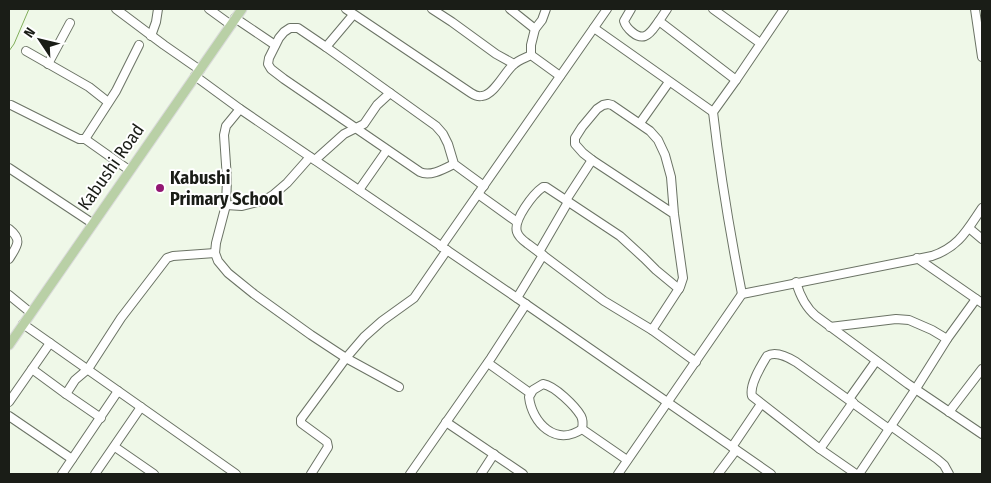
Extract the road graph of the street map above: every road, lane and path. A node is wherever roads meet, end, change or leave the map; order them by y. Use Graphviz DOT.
graph roads {
  1 [pos="116,9"];
  2 [pos="158,9"];
  3 [pos="209,9"];
  4 [pos="242,9"];
  5 [pos="346,9"];
  6 [pos="432,9"];
  7 [pos="510,9"];
  8 [pos="546,9"];
  9 [pos="607,9"];
  10 [pos="631,9"];
  11 [pos="667,9"];
  12 [pos="713,9"];
  13 [pos="784,9"];
  14 [pos="975,9"];
  15 [pos="353,15"];
  16 [pos="233,21"];
  17 [pos="659,21"];
  18 [pos="70,23"];
  19 [pos="980,24"];
  20 [pos="594,28"];
  21 [pos="535,29"];
  22 [pos="151,36"];
  23 [pos="760,43"];
  24 [pos="139,45"];
  25 [pos="275,45"];
  26 [pos="326,47"];
  27 [pos="26,51"];
  28 [pos="531,56"];
  29 [pos="982,57"];
  30 [pos="48,64"];
  31 [pos="514,64"];
  32 [pos="197,73"];
  33 [pos="560,76"];
  34 [pos="736,80"];
  35 [pos="670,82"];
  36 [pos="390,93"];
  37 [pos="108,102"];
  38 [pos="11,105"];
  39 [pos="240,109"];
  40 [pos="713,112"];
  41 [pos="640,123"];
  42 [pos="355,128"];
  43 [pos="86,139"];
  44 [pos="387,150"];
  45 [pos="313,158"];
  46 [pos="592,160"];
  47 [pos="454,164"];
  48 [pos="9,168"];
  49 [pos="129,170"];
  50 [pos="484,186"];
  51 [pos="359,190"];
  52 [pos="478,194"];
  53 [pos="567,201"];
  54 [pos="226,205"];
  55 [pos="982,208"];
  56 [pos="674,214"];
  57 [pos="517,222"];
  58 [pos="92,223"];
  59 [pos="969,228"];
  60 [pos="9,229"];
  61 [pos="982,239"];
  62 [pos="444,249"];
  63 [pos="216,252"];
  64 [pos="541,253"];
  65 [pos="918,258"];
  66 [pos="9,259"];
  67 [pos="796,282"];
  68 [pos="678,289"];
  69 [pos="742,294"];
  70 [pos="9,295"];
  71 [pos="517,298"];
  72 [pos="979,301"];
  73 [pos="526,304"];
  74 [pos="31,313"];
  75 [pos="23,324"];
  76 [pos="830,327"];
  77 [pos="652,330"];
  78 [pos="947,339"];
  79 [pos="10,342"];
  80 [pos="50,343"];
  81 [pos="346,358"];
  82 [pos="876,361"];
  83 [pos="696,362"];
  84 [pos="488,363"];
  85 [pos="32,369"];
  86 [pos="982,369"];
  87 [pos="88,370"];
  88 [pos="400,387"];
  89 [pos="916,390"];
  90 [pos="118,391"];
  91 [pos="530,393"];
  92 [pos="66,394"];
  93 [pos="851,401"];
  94 [pos="9,402"];
  95 [pos="667,403"];
  96 [pos="761,404"];
  97 [pos="141,407"];
  98 [pos="949,412"];
  99 [pos="9,416"];
  100 [pos="101,418"];
  101 [pos="446,422"];
  102 [pos="890,427"];
  103 [pos="582,429"];
  104 [pos="982,434"];
  105 [pos="114,447"];
  106 [pos="734,448"];
  107 [pos="820,449"];
  108 [pos="494,454"];
  109 [pos="72,459"];
  110 [pos="627,460"];
  111 [pos="62,474"];
  112 [pos="95,474"];
  113 [pos="154,474"];
  114 [pos="235,474"];
  115 [pos="311,474"];
  116 [pos="410,474"];
  117 [pos="481,474"];
  118 [pos="523,474"];
  119 [pos="618,474"];
  120 [pos="718,474"];
  121 [pos="771,474"];
  122 [pos="857,474"];
  123 [pos="949,474"];
  1 -- 22 [label="street"];
  2 -- 22 [label="street"];
  3 -- 16 [label="street"];
  4 -- 16 [label="main road, Kabushi Road"];
  5 -- 15 [label="street"];
  6 -- 31 [label="street"];
  7 -- 21 [label="street"];
  8 -- 21 [label="street"];
  9 -- 20 [label="street"];
  10 -- 17 [label="street"];
  11 -- 17 [label="street"];
  12 -- 23 [label="street"];
  13 -- 23 [label="street"];
  14 -- 19 [label="street"];
  15 -- 26 [label="street"];
  15 -- 31 [label="street"];
  16 -- 25 [label="street"];
  16 -- 32 [label="main road, Kabushi Road"];
  17 -- 34 [label="street"];
  18 -- 30 [label="street"];
  19 -- 29 [label="street"];
  20 -- 33 [label="street"];
  20 -- 35 [label="street"];
  21 -- 28 [label="street"];
  22 -- 32 [label="street"];
  23 -- 34 [label="street"];
  24 -- 37 [label="street"];
  25 -- 26 [label="street"];
  25 -- 42 [label="street"];
  26 -- 36 [label="street"];
  27 -- 30 [label="street"];
  28 -- 31 [label="street"];
  28 -- 33 [label="street"];
  30 -- 37 [label="street"];
  32 -- 39 [label="street"];
  32 -- 49 [label="main road, Kabushi Road"];
  33 -- 50 [label="street"];
  34 -- 40 [label="street"];
  35 -- 40 [label="street"];
  35 -- 41 [label="street"];
  36 -- 42 [label="street"];
  36 -- 47 [label="street"];
  37 -- 43 [label="street"];
  38 -- 43 [label="street"];
  39 -- 45 [label="street"];
  39 -- 54 [label="street"];
  40 -- 69 [label="street"];
  41 -- 46 [label="street"];
  41 -- 56 [label="street"];
  42 -- 44 [label="street"];
  42 -- 45 [label="street"];
  43 -- 49 [label="street"];
  44 -- 47 [label="street"];
  44 -- 51 [label="street"];
  45 -- 51 [label="street"];
  45 -- 54 [label="street"];
  46 -- 53 [label="street"];
  46 -- 56 [label="street"];
  47 -- 50 [label="street"];
  48 -- 58 [label="street"];
  49 -- 58 [label="main road, Kabushi Road"];
  50 -- 52 [label="street"];
  51 -- 62 [label="street"];
  52 -- 57 [label="street"];
  52 -- 62 [label="street"];
  53 -- 57 [label="street"];
  53 -- 64 [label="street"];
  53 -- 68 [label="street"];
  54 -- 63 [label="street"];
  55 -- 59 [label="street"];
  56 -- 68 [label="street"];
  57 -- 64 [label="street"];
  58 -- 74 [label="main road, Kabushi Road"];
  59 -- 61 [label="street"];
  59 -- 65 [label="street"];
  60 -- 66 [label="street"];
  62 -- 71 [label="street"];
  62 -- 81 [label="street"];
  63 -- 81 [label="street"];
  63 -- 87 [label="street"];
  64 -- 71 [label="street"];
  64 -- 77 [label="street"];
  65 -- 67 [label="street"];
  65 -- 72 [label="street"];
  67 -- 69 [label="street"];
  67 -- 76 [label="street"];
  68 -- 77 [label="street"];
  69 -- 83 [label="street"];
  70 -- 74 [label="street"];
  71 -- 73 [label="street"];
  72 -- 78 [label="street"];
  73 -- 84 [label="street"];
  73 -- 95 [label="street"];
  74 -- 75 [label="main road, Kabushi Road"];
  75 -- 79 [label="main road, Kabushi Road"];
  75 -- 80 [label="street"];
  76 -- 78 [label="street"];
  76 -- 82 [label="street"];
  77 -- 83 [label="street"];
  78 -- 89 [label="street"];
  80 -- 85 [label="street"];
  80 -- 87 [label="street"];
  81 -- 88 [label="street"];
  81 -- 115 [label="street"];
  82 -- 89 [label="street"];
  82 -- 93 [label="street"];
  83 -- 95 [label="street"];
  84 -- 91 [label="street"];
  84 -- 101 [label="street"];
  85 -- 92 [label="street"];
  85 -- 94 [label="street"];
  86 -- 98 [label="street"];
  87 -- 90 [label="street"];
  87 -- 92 [label="street"];
  89 -- 98 [label="street"];
  89 -- 102 [label="street"];
  90 -- 97 [label="street"];
  90 -- 100 [label="street"];
  91 -- 103 [label="street"];
  91 -- 103 [label="street"];
  92 -- 100 [label="street"];
  93 -- 96 [label="street"];
  93 -- 102 [label="street"];
  93 -- 107 [label="street"];
  95 -- 106 [label="street"];
  95 -- 110 [label="street"];
  96 -- 106 [label="street"];
  96 -- 107 [label="street"];
  97 -- 105 [label="street"];
  97 -- 114 [label="street"];
  98 -- 104 [label="street"];
  99 -- 109 [label="street"];
  100 -- 109 [label="street"];
  101 -- 108 [label="street"];
  101 -- 116 [label="street"];
  102 -- 122 [label="street"];
  102 -- 123 [label="street"];
  103 -- 110 [label="street"];
  105 -- 112 [label="street"];
  105 -- 113 [label="street"];
  106 -- 120 [label="street"];
  106 -- 121 [label="street"];
  107 -- 122 [label="street"];
  108 -- 117 [label="street"];
  108 -- 118 [label="street"];
  109 -- 111 [label="street"];
  110 -- 119 [label="street"];
}
